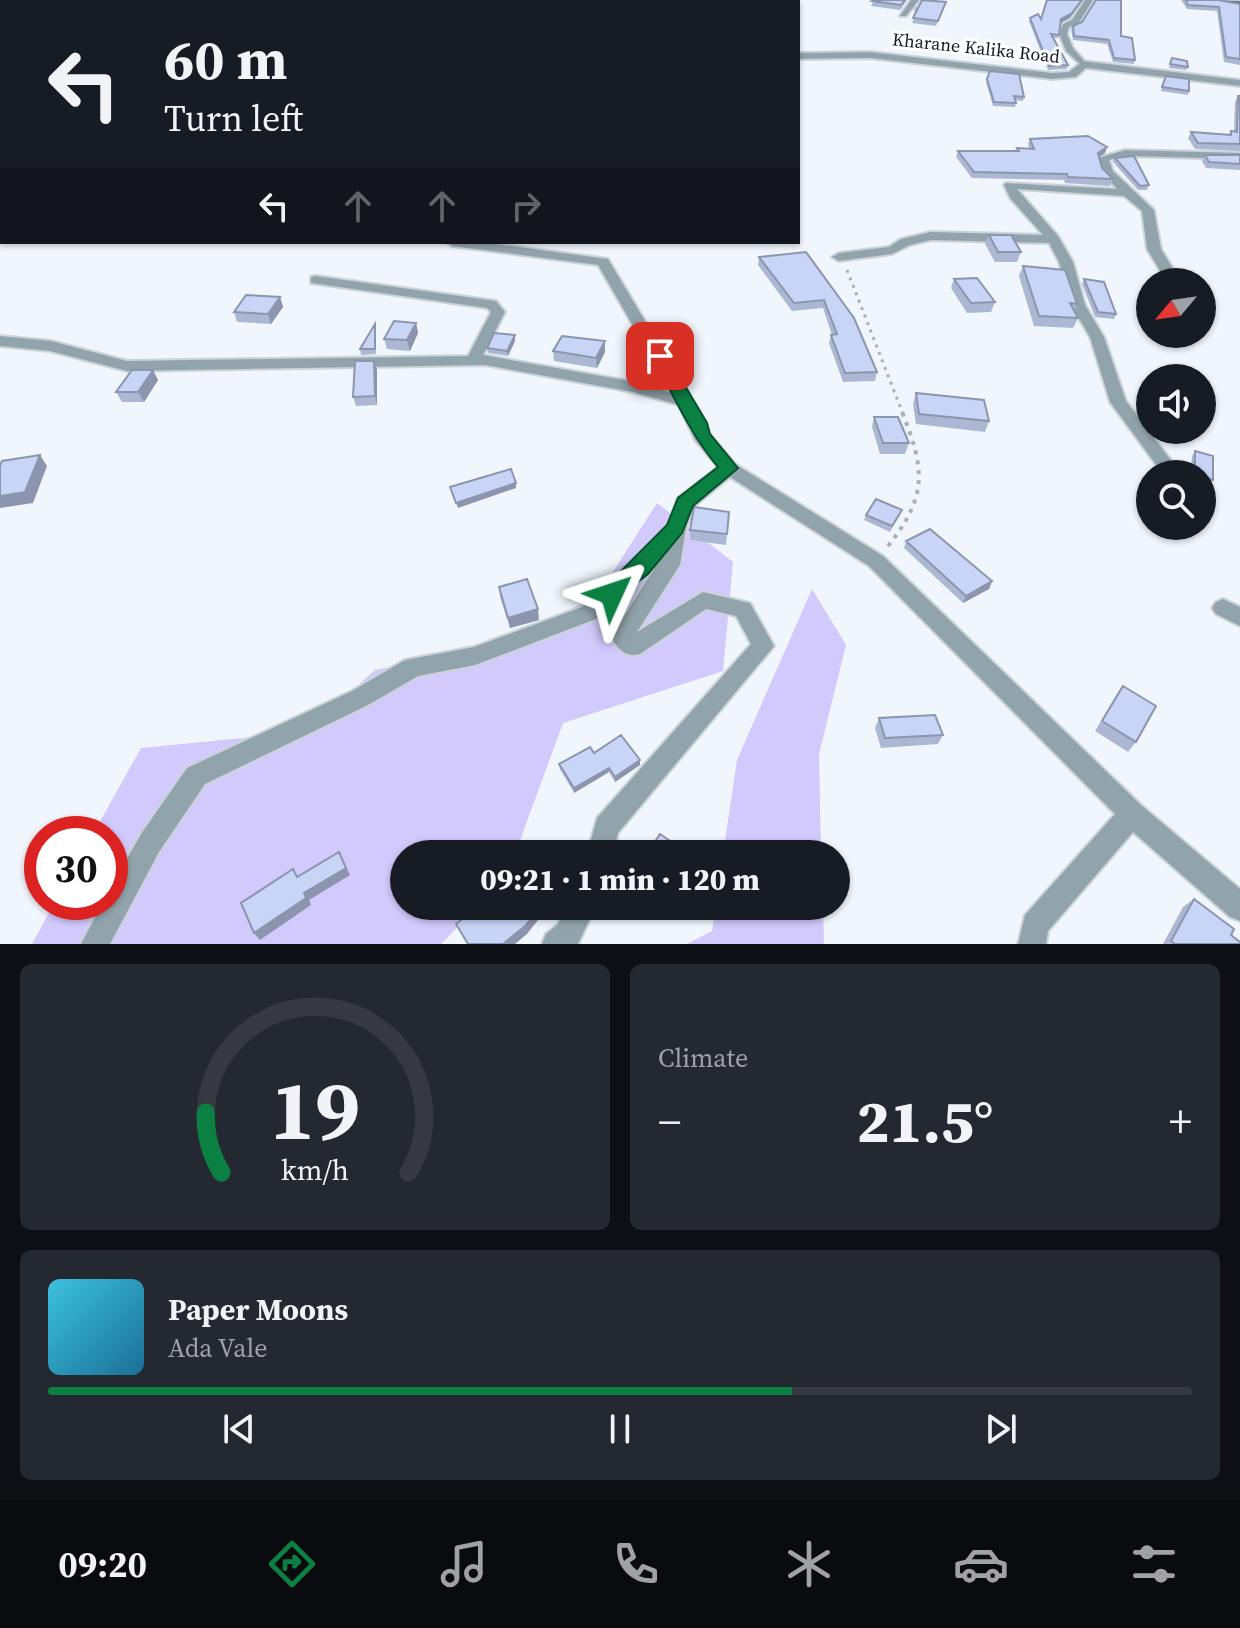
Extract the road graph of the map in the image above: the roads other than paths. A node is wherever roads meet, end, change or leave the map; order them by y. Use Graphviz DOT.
graph roads {
  1 [pos="915,0"];
  2 [pos="1089,0"];
  3 [pos="1214,0"];
  4 [pos="1240,4"];
  5 [pos="903,14"];
  6 [pos="800,56"];
  7 [pos="1083,64"];
  8 [pos="1240,83"];
  9 [pos="1240,156"];
  10 [pos="1127,193"];
  11 [pos="1053,239"];
  12 [pos="467,244"];
  13 [pos="839,257"];
  14 [pos="1166,268"];
  15 [pos="316,280"];
  16 [pos="0,341"];
  17 [pos="473,360"];
  18 [pos="686,402"];
  19 [pos="1162,460"];
  20 [pos="729,468"];
  21 [pos="676,528"];
  22 [pos="1132,814"];
  23 [pos="603,840"];
  24 [pos="1240,907"];
  25 [pos="575,920"];
  26 [pos="95,944"];
  27 [pos="556,944"];
  28 [pos="1032,944"];
  1 -- 5 [label="street"];
  2 -- 7 [label="street"];
  3 -- 4 [label="main road"];
  6 -- 7 [label="street, Kharane Kalika Road"];
  7 -- 8 [label="street, Kharane Kalika Road"];
  9 -- 10 [label="street"];
  10 -- 11 [label="street"];
  10 -- 14 [label="street"];
  11 -- 13 [label="street"];
  11 -- 19 [label="street"];
  12 -- 18 [label="street"];
  15 -- 17 [label="street"];
  16 -- 17 [label="street"];
  17 -- 18 [label="street"];
  18 -- 20 [label="street"];
  20 -- 21 [label="street"];
  20 -- 22 [label="street"];
  21 -- 23 [label="street"];
  21 -- 26 [label="street"];
  22 -- 24 [label="street"];
  22 -- 28 [label="street"];
  25 -- 27 [label="street"];
}
